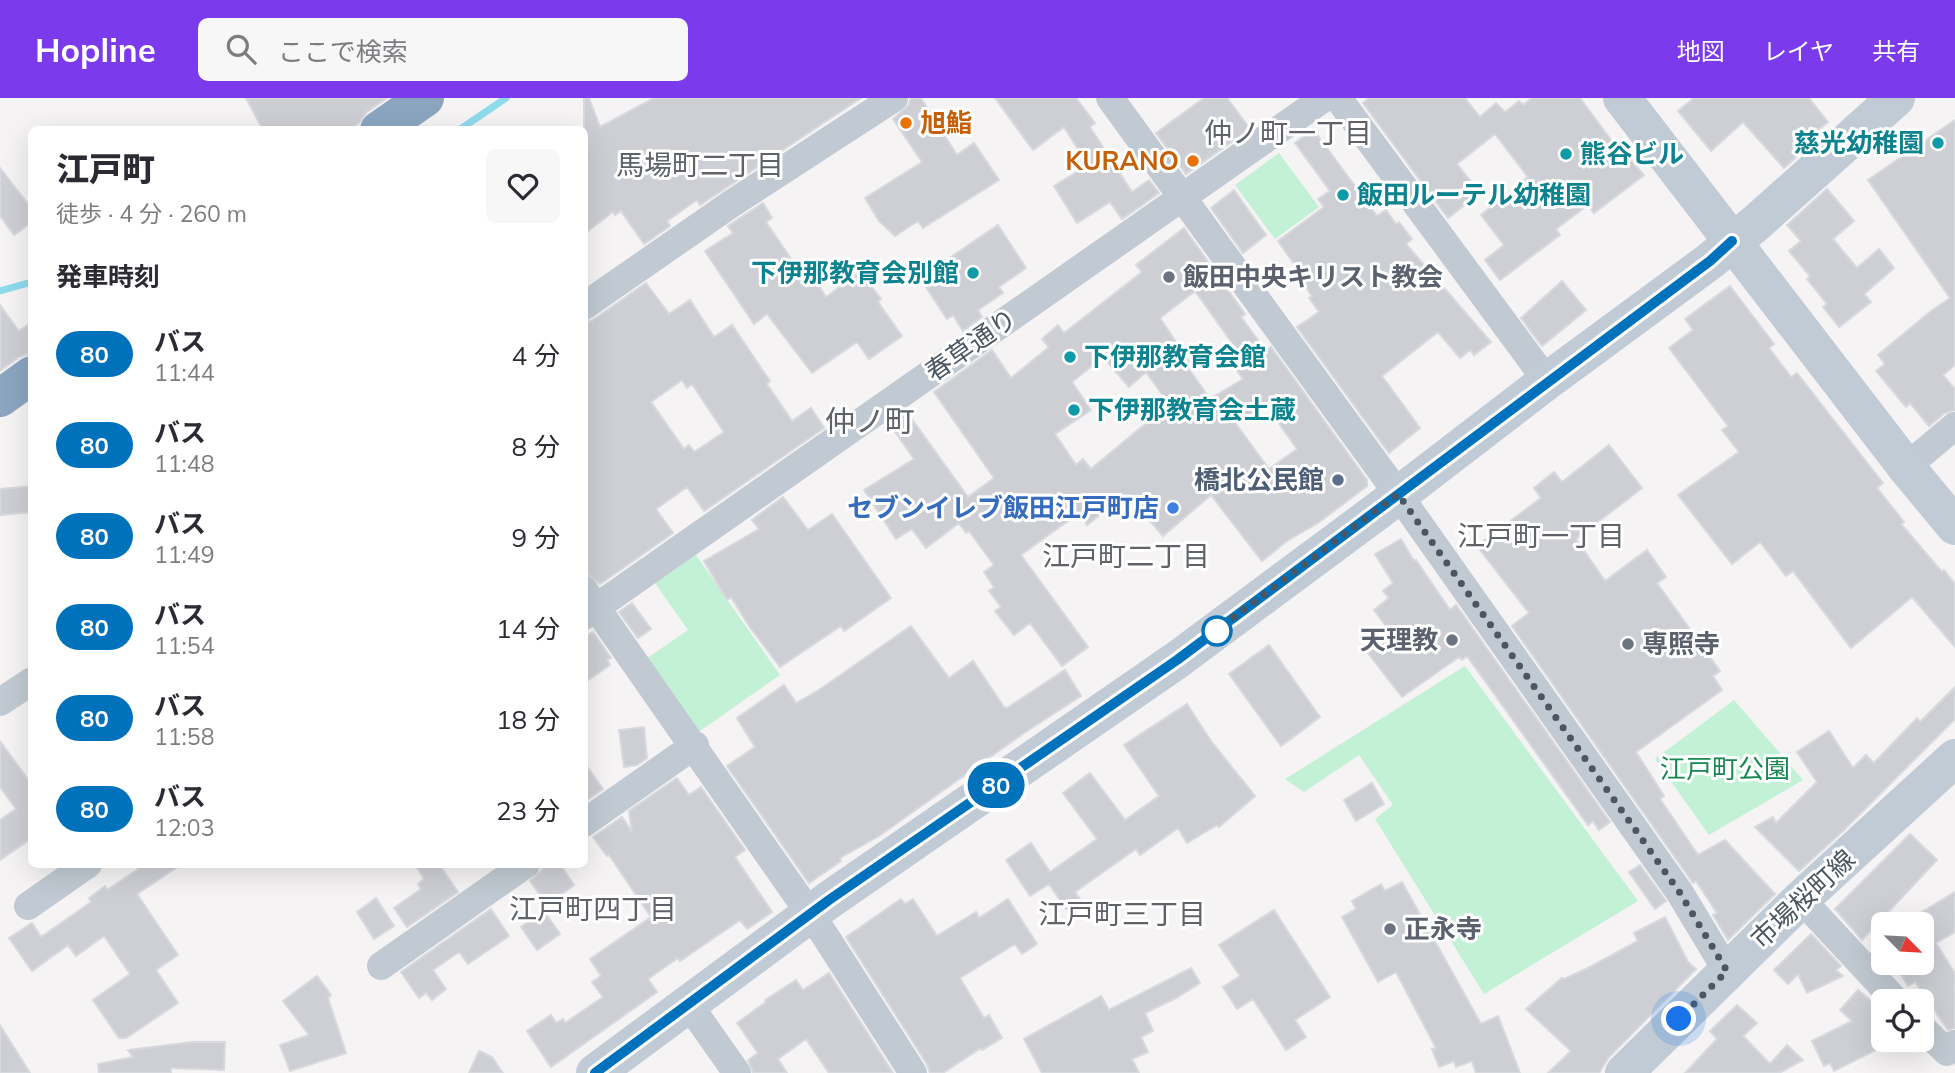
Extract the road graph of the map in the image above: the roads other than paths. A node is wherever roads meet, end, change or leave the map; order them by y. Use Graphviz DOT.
graph roads {
  1 [pos="425,98"];
  2 [pos="894,98"];
  3 [pos="1110,98"];
  4 [pos="1324,98"];
  5 [pos="1338,98"];
  6 [pos="1622,98"];
  7 [pos="1896,98"];
  8 [pos="385,126"];
  9 [pos="1181,197"];
  10 [pos="1732,241"];
  11 [pos="588,303"];
  12 [pos="28,378"];
  13 [pos="1547,381"];
  14 [pos="0,398"];
  15 [pos="1955,426"];
  16 [pos="1906,467"];
  17 [pos="1398,494"];
  18 [pos="1955,526"];
  19 [pos="589,605"];
  20 [pos="28,684"];
  21 [pos="0,702"];
  22 [pos="695,745"];
  23 [pos="1955,758"];
  24 [pos="588,820"];
  25 [pos="82,868"];
  26 [pos="520,868"];
  27 [pos="1801,899"];
  28 [pos="28,906"];
  29 [pos="810,915"];
  30 [pos="382,966"];
  31 [pos="1727,971"];
  32 [pos="1885,989"];
  33 [pos="689,1005"];
  34 [pos="1934,1038"];
  35 [pos="1952,1052"];
  36 [pos="595,1073"];
  37 [pos="737,1073"];
  38 [pos="913,1073"];
  39 [pos="1624,1073"];
  1 -- 8 [label="highway"];
  2 -- 11 [label="street"];
  3 -- 9 [label="street"];
  4 -- 9 [label="street, 春草通り"];
  5 -- 13 [label="street"];
  6 -- 10 [label="street"];
  7 -- 10 [label="street"];
  9 -- 17 [label="street"];
  9 -- 19 [label="street, 春草通り"];
  10 -- 13 [label="street"];
  10 -- 16 [label="street"];
  12 -- 14 [label="highway"];
  13 -- 17 [label="street"];
  15 -- 16 [label="street"];
  16 -- 18 [label="street"];
  17 -- 29 [label="street"];
  17 -- 31 [label="street"];
  19 -- 22 [label="street"];
  20 -- 21 [label="street"];
  22 -- 24 [label="street"];
  22 -- 29 [label="street"];
  23 -- 27 [label="street, 市場桜町線"];
  25 -- 28 [label="street"];
  26 -- 30 [label="street"];
  27 -- 31 [label="street, 市場桜町線"];
  27 -- 32 [label="street"];
  29 -- 33 [label="street"];
  29 -- 38 [label="street"];
  31 -- 39 [label="street, 市場桜町線"];
  33 -- 36 [label="street"];
  33 -- 37 [label="street"];
  34 -- 35 [label="street"];
}
